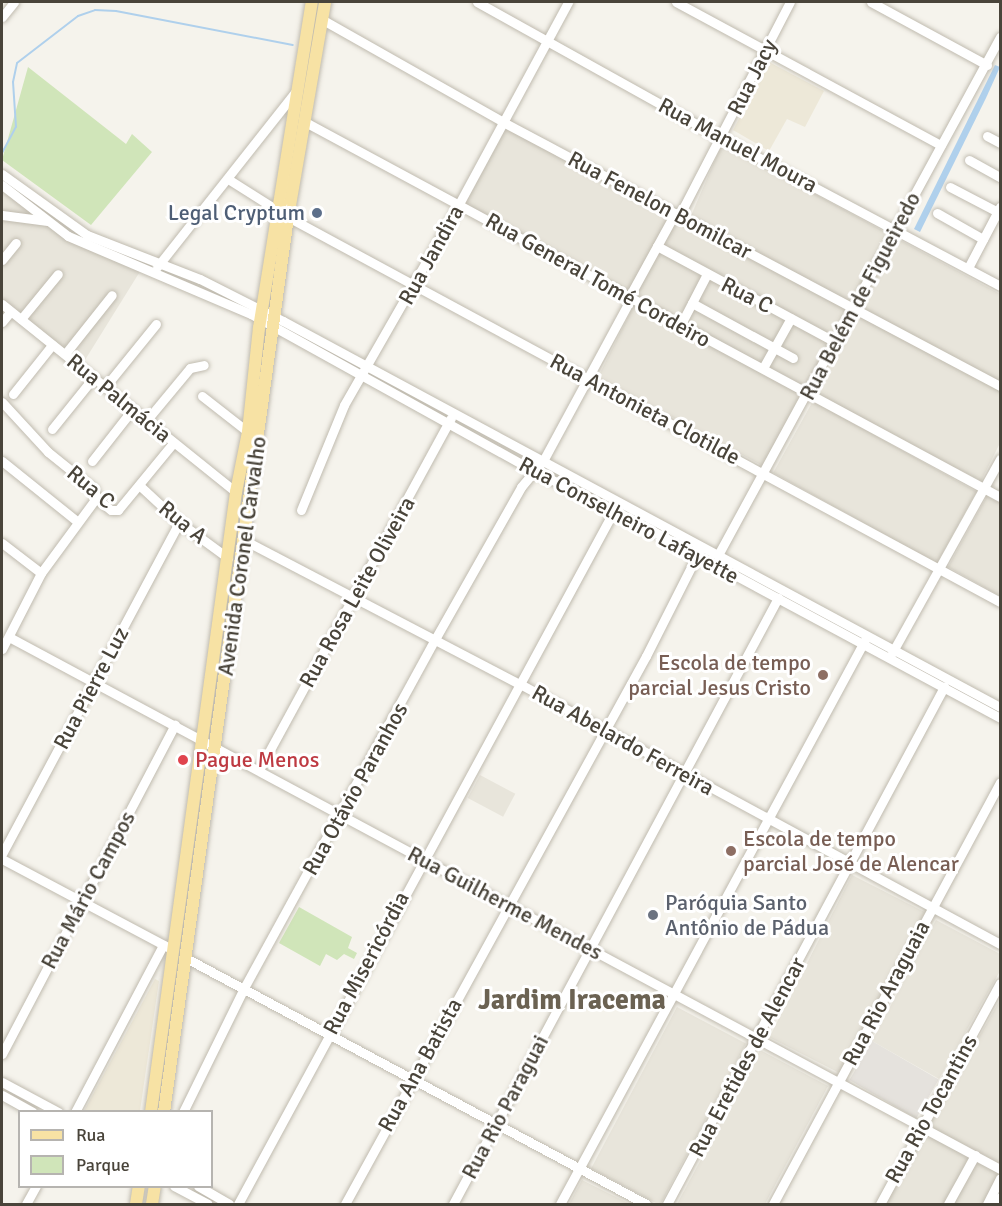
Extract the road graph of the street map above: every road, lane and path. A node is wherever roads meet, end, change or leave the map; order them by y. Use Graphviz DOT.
graph roads {
  1 [pos="14,2"];
  2 [pos="312,2"];
  3 [pos="325,2"];
  4 [pos="477,2"];
  5 [pos="568,2"];
  6 [pos="676,2"];
  7 [pos="790,2"];
  8 [pos="871,2"];
  9 [pos="2,17"];
  10 [pos="322,22"];
  11 [pos="1000,37"];
  12 [pos="549,41"];
  13 [pos="766,50"];
  14 [pos="987,65"];
  15 [pos="297,90"];
  16 [pos="503,122"];
  17 [pos="307,123"];
  18 [pos="987,136"];
  19 [pos="720,137"];
  20 [pos="1000,143"];
  21 [pos="940,145"];
  22 [pos="969,160"];
  23 [pos="2,174"];
  24 [pos="1000,177"];
  25 [pos="228,179"];
  26 [pos="2,185"];
  27 [pos="950,187"];
  28 [pos="459,204"];
  29 [pos="277,210"];
  30 [pos="999,210"];
  31 [pos="937,213"];
  32 [pos="677,214"];
  33 [pos="2,215"];
  34 [pos="288,217"];
  35 [pos="48,221"];
  36 [pos="896,228"];
  37 [pos="983,239"];
  38 [pos="16,243"];
  39 [pos="657,246"];
  40 [pos="2,260"];
  41 [pos="160,263"];
  42 [pos="968,268"];
  43 [pos="153,272"];
  44 [pos="58,274"];
  45 [pos="707,274"];
  46 [pos="414,286"];
  47 [pos="1000,286"];
  48 [pos="112,295"];
  49 [pos="629,300"];
  50 [pos="692,303"];
  51 [pos="2,304"];
  52 [pos="855,308"];
  53 [pos="10,312"];
  54 [pos="261,314"];
  55 [pos="791,318"];
  56 [pos="21,319"];
  57 [pos="2,322"];
  58 [pos="275,322"];
  59 [pos="156,324"];
  60 [pos="680,326"];
  61 [pos="837,343"];
  62 [pos="52,345"];
  63 [pos="774,348"];
  64 [pos="64,354"];
  65 [pos="793,358"];
  66 [pos="204,365"];
  67 [pos="763,368"];
  68 [pos="365,371"];
  69 [pos="93,378"];
  70 [pos="589,381"];
  71 [pos="1000,386"];
  72 [pos="105,387"];
  73 [pos="810,392"];
  74 [pos="13,394"];
  75 [pos="202,396"];
  76 [pos="2,402"];
  77 [pos="132,410"];
  78 [pos="451,417"];
  79 [pos="146,421"];
  80 [pos="52,429"];
  81 [pos="248,432"];
  82 [pos="173,443"];
  83 [pos="1000,459"];
  84 [pos="2,461"];
  85 [pos="92,461"];
  86 [pos="543,461"];
  87 [pos="534,471"];
  88 [pos="764,472"];
  89 [pos="139,485"];
  90 [pos="985,489"];
  91 [pos="236,492"];
  92 [pos="1000,497"];
  93 [pos="96,498"];
  94 [pos="616,506"];
  95 [pos="301,510"];
  96 [pos="78,522"];
  97 [pos="179,522"];
  98 [pos="244,540"];
  99 [pos="2,543"];
  100 [pos="699,551"];
  101 [pos="718,555"];
  102 [pos="228,558"];
  103 [pos="941,571"];
  104 [pos="41,573"];
  105 [pos="354,596"];
  106 [pos="778,598"];
  107 [pos="1000,602"];
  108 [pos="9,637"];
  109 [pos="866,639"];
  110 [pos="434,641"];
  111 [pos="2,650"];
  112 [pos="892,653"];
  113 [pos="94,682"];
  114 [pos="520,684"];
  115 [pos="944,687"];
  116 [pos="1000,707"];
  117 [pos="1000,718"];
  118 [pos="175,725"];
  119 [pos="604,730"];
  120 [pos="201,739"];
  121 [pos="214,746"];
  122 [pos="259,770"];
  123 [pos="686,775"];
  124 [pos="1000,782"];
  125 [pos="342,816"];
  126 [pos="768,818"];
  127 [pos="2,854"];
  128 [pos="422,858"];
  129 [pos="2,859"];
  130 [pos="850,864"];
  131 [pos="82,903"];
  132 [pos="508,904"];
  133 [pos="932,907"];
  134 [pos="1000,944"];
  135 [pos="168,947"];
  136 [pos="591,948"];
  137 [pos="184,957"];
  138 [pos="1000,982"];
  139 [pos="244,988"];
  140 [pos="674,994"];
  141 [pos="328,1034"];
  142 [pos="756,1038"];
  143 [pos="2,1054"];
  144 [pos="412,1080"];
  145 [pos="2,1082"];
  146 [pos="838,1082"];
  147 [pos="2,1095"];
  148 [pos="29,1110"];
  149 [pos="54,1110"];
  150 [pos="76,1110"];
  151 [pos="151,1110"];
  152 [pos="164,1110"];
  153 [pos="184,1110"];
  154 [pos="496,1124"];
  155 [pos="921,1127"];
  156 [pos="975,1155"];
  157 [pos="1000,1169"];
  158 [pos="579,1170"];
  159 [pos="1000,1178"];
  160 [pos="35,1188"];
  161 [pos="155,1188"];
  162 [pos="178,1188"];
  163 [pos="201,1188"];
  164 [pos="1000,1197"];
  165 [pos="26,1204"];
  166 [pos="152,1204"];
  167 [pos="208,1204"];
  168 [pos="229,1204"];
  169 [pos="238,1204"];
  170 [pos="345,1204"];
  171 [pos="453,1204"];
  172 [pos="560,1204"];
  173 [pos="646,1204"];
  174 [pos="667,1204"];
  175 [pos="773,1204"];
  176 [pos="880,1204"];
  177 [pos="948,1204"];
  178 [pos="987,1204"];
  179 [pos="996,1204"];
  1 -- 9 [label="street"];
  2 -- 15 [label="main road, Avenida Coronel Carvalho"];
  3 -- 10 [label="main road, Avenida Coronel Carvalho"];
  4 -- 12 [label="street, Rua Manuel Moura"];
  5 -- 12 [label="street, Rua Jandira"];
  6 -- 13 [label="street"];
  7 -- 13 [label="street, Rua Jacy"];
  8 -- 14 [label="street"];
  10 -- 16 [label="street, Rua Fenelon Bomilcar"];
  10 -- 17 [label="main road, Avenida Coronel Carvalho"];
  11 -- 14 [label="street, Rua Belém de Figueiredo"];
  12 -- 16 [label="street, Rua Jandira"];
  12 -- 19 [label="street, Rua Manuel Moura"];
  13 -- 19 [label="street, Rua Jacy"];
  13 -- 21 [label="street"];
  14 -- 21 [label="street, Rua Belém de Figueiredo"];
  15 -- 25 [label="street"];
  15 -- 29 [label="main road, Avenida Coronel Carvalho"];
  16 -- 28 [label="street, Rua Jandira"];
  16 -- 32 [label="street, Rua Fenelon Bomilcar"];
  17 -- 28 [label="street, Rua General Tomé Cordeiro"];
  17 -- 34 [label="main road, Avenida Coronel Carvalho"];
  18 -- 20 [label="street"];
  19 -- 32 [label="street, Rua Jacy"];
  19 -- 36 [label="street, Rua Manuel Moura"];
  21 -- 36 [label="street, Rua Belém de Figueiredo"];
  22 -- 24 [label="street"];
  23 -- 41 [label="street"];
  25 -- 29 [label="street"];
  25 -- 41 [label="street"];
  26 -- 35 [label="street"];
  27 -- 30 [label="street"];
  28 -- 46 [label="street, Rua Jandira"];
  28 -- 49 [label="street, Rua General Tomé Cordeiro"];
  29 -- 54 [label="main road, Avenida Coronel Carvalho"];
  30 -- 37 [label="street"];
  31 -- 37 [label="street"];
  32 -- 39 [label="street, Rua Jacy"];
  32 -- 52 [label="street, Rua Fenelon Bomilcar"];
  33 -- 35 [label="street"];
  34 -- 46 [label="street, Rua Antonieta Clotilde"];
  34 -- 58 [label="main road, Avenida Coronel Carvalho"];
  35 -- 43 [label="street"];
  36 -- 42 [label="street, Rua Manuel Moura"];
  36 -- 52 [label="street, Rua Belém de Figueiredo"];
  37 -- 42 [label="street"];
  38 -- 40 [label="street"];
  39 -- 45 [label="street, Rua C"];
  39 -- 49 [label="street, Rua Jacy"];
  41 -- 43 [label="street"];
  41 -- 54 [label="street"];
  42 -- 47 [label="street, Rua Manuel Moura"];
  43 -- 54 [label="street"];
  44 -- 56 [label="street"];
  45 -- 50 [label="street"];
  45 -- 55 [label="street, Rua C"];
  46 -- 68 [label="street, Rua Jandira"];
  46 -- 70 [label="street, Rua Antonieta Clotilde"];
  48 -- 64 [label="street"];
  49 -- 60 [label="street, Rua General Tomé Cordeiro"];
  49 -- 70 [label="street, Rua Jacy"];
  50 -- 60 [label="street"];
  50 -- 63 [label="street"];
  51 -- 53 [label="street, Rua Palmácia"];
  52 -- 61 [label="street, Rua Belém de Figueiredo"];
  52 -- 71 [label="street, Rua Fenelon Bomilcar"];
  53 -- 56 [label="street, Rua Palmácia"];
  53 -- 57 [label="street"];
  54 -- 58 [label="street, Rua Conselheiro Lafayette"];
  54 -- 81 [label="main road, Avenida Coronel Carvalho"];
  55 -- 61 [label="street, Rua C"];
  55 -- 63 [label="street"];
  56 -- 62 [label="street, Rua Palmácia"];
  58 -- 68 [label="street, Rua Conselheiro Lafayette"];
  58 -- 98 [label="main road, Avenida Coronel Carvalho"];
  59 -- 72 [label="street"];
  60 -- 67 [label="street, Rua General Tomé Cordeiro"];
  61 -- 73 [label="street, Rua Belém de Figueiredo"];
  62 -- 64 [label="street, Rua Palmácia"];
  62 -- 74 [label="street"];
  63 -- 65 [label="street"];
  63 -- 67 [label="street"];
  64 -- 69 [label="street, Rua Palmácia"];
  66 -- 79 [label="street"];
  67 -- 73 [label="street, Rua General Tomé Cordeiro"];
  68 -- 78 [label="street, Rua Conselheiro Lafayette"];
  68 -- 95 [label="street, Rua Jandira"];
  69 -- 72 [label="street, Rua Palmácia"];
  69 -- 80 [label="street"];
  70 -- 86 [label="street, Rua Jacy"];
  70 -- 88 [label="street, Rua Antonieta Clotilde"];
  72 -- 77 [label="street, Rua Palmácia"];
  73 -- 88 [label="street, Rua Belém de Figueiredo"];
  73 -- 90 [label="street, Rua General Tomé Cordeiro"];
  75 -- 81 [label="street"];
  76 -- 93 [label="street, Rua C"];
  77 -- 79 [label="street, Rua Palmácia"];
  77 -- 85 [label="street"];
  78 -- 86 [label="street, Rua Conselheiro Lafayette"];
  78 -- 87 [label="street, Rua Conselheiro Lafayette"];
  78 -- 105 [label="street, Rua Rosa Leite Oliveira"];
  79 -- 82 [label="street, Rua Palmácia"];
  81 -- 91 [label="main road, Avenida Coronel Carvalho"];
  82 -- 89 [label="street, Rua C"];
  82 -- 91 [label="street, Rua Palmácia"];
  83 -- 90 [label="street"];
  84 -- 96 [label="street"];
  86 -- 87 [label="street, Rua Jacy"];
  86 -- 94 [label="street, Rua Conselheiro Lafayette"];
  87 -- 94 [label="street, Rua Conselheiro Lafayette"];
  87 -- 110 [label="street, Rua Otávio Paranhos"];
  88 -- 101 [label="street, Rua Belém de Figueiredo"];
  88 -- 103 [label="street, Rua Antonieta Clotilde"];
  89 -- 93 [label="street, Rua C"];
  89 -- 97 [label="street, Rua A"];
  90 -- 92 [label="street, Rua General Tomé Cordeiro"];
  90 -- 103 [label="street"];
  91 -- 102 [label="main road, Avenida Coronel Carvalho"];
  93 -- 96 [label="street"];
  94 -- 100 [label="street, Rua Conselheiro Lafayette"];
  94 -- 114 [label="street, Rua Misericórdia"];
  96 -- 104 [label="street"];
  97 -- 102 [label="street, Rua A"];
  97 -- 113 [label="street, Rua Pierre Luz"];
  98 -- 105 [label="street, Rua Abelardo Ferreira"];
  98 -- 121 [label="main road, Avenida Coronel Carvalho"];
  99 -- 104 [label="street"];
  100 -- 101 [label="street, Rua Conselheiro Lafayette"];
  100 -- 106 [label="street, Rua Conselheiro Lafayette"];
  100 -- 119 [label="street, Rua Ana Batista"];
  101 -- 109 [label="street, Rua Conselheiro Lafayette"];
  102 -- 120 [label="main road, Avenida Coronel Carvalho"];
  103 -- 107 [label="street, Rua Antonieta Clotilde"];
  103 -- 112 [label="street"];
  104 -- 108 [label="street"];
  105 -- 110 [label="street, Rua Abelardo Ferreira"];
  105 -- 122 [label="street, Rua Rosa Leite Oliveira"];
  106 -- 109 [label="street, Rua Conselheiro Lafayette"];
  106 -- 123 [label="street, Rua Rio Paraguai"];
  108 -- 111 [label="street"];
  108 -- 113 [label="street, Rua Guilherme Mendes"];
  109 -- 112 [label="street, Rua Conselheiro Lafayette"];
  109 -- 126 [label="street"];
  110 -- 114 [label="street, Rua Abelardo Ferreira"];
  110 -- 125 [label="street, Rua Otávio Paranhos"];
  112 -- 115 [label="street, Rua Conselheiro Lafayette"];
  112 -- 116 [label="street, Rua Conselheiro Lafayette"];
  113 -- 118 [label="street, Rua Guilherme Mendes"];
  113 -- 127 [label="street, Rua Pierre Luz"];
  114 -- 119 [label="street, Rua Abelardo Ferreira"];
  114 -- 128 [label="street, Rua Misericórdia"];
  115 -- 117 [label="street, Rua Conselheiro Lafayette"];
  115 -- 130 [label="street, Rua Eretides de Alencar"];
  118 -- 120 [label="street, Rua Guilherme Mendes"];
  118 -- 131 [label="street, Rua Mário Campos"];
  119 -- 123 [label="street, Rua Abelardo Ferreira"];
  119 -- 132 [label="street, Rua Ana Batista"];
  120 -- 121 [label="street, Rua Guilherme Mendes"];
  120 -- 135 [label="main road, Avenida Coronel Carvalho"];
  121 -- 122 [label="street, Rua Guilherme Mendes"];
  121 -- 137 [label="main road, Avenida Coronel Carvalho"];
  122 -- 125 [label="street, Rua Guilherme Mendes"];
  123 -- 126 [label="street, Rua Abelardo Ferreira"];
  123 -- 136 [label="street, Rua Rio Paraguai"];
  124 -- 133 [label="street, Rua Rio Araguaia"];
  125 -- 128 [label="street, Rua Guilherme Mendes"];
  125 -- 139 [label="street, Rua Otávio Paranhos"];
  126 -- 130 [label="street, Rua Abelardo Ferreira"];
  126 -- 140 [label="street"];
  128 -- 132 [label="street, Rua Guilherme Mendes"];
  128 -- 141 [label="street, Rua Misericórdia"];
  129 -- 131 [label="street"];
  130 -- 133 [label="street, Rua Abelardo Ferreira"];
  130 -- 142 [label="street, Rua Eretides de Alencar"];
  131 -- 135 [label="street"];
  131 -- 143 [label="street, Rua Mário Campos"];
  132 -- 136 [label="street, Rua Guilherme Mendes"];
  132 -- 144 [label="street, Rua Ana Batista"];
  133 -- 134 [label="street, Rua Abelardo Ferreira"];
  133 -- 146 [label="street, Rua Rio Araguaia"];
  135 -- 150 [label="street"];
  135 -- 151 [label="main road, Avenida Coronel Carvalho"];
  136 -- 140 [label="street, Rua Guilherme Mendes"];
  136 -- 154 [label="street, Rua Rio Paraguai"];
  137 -- 139 [label="street"];
  137 -- 152 [label="main road, Avenida Coronel Carvalho"];
  138 -- 155 [label="street, Rua Rio Tocantins"];
  139 -- 141 [label="street"];
  139 -- 153 [label="street, Rua Otávio Paranhos"];
  140 -- 142 [label="street, Rua Guilherme Mendes"];
  140 -- 158 [label="street"];
  141 -- 144 [label="street"];
  141 -- 169 [label="street, Rua Misericórdia"];
  142 -- 146 [label="street, Rua Guilherme Mendes"];
  142 -- 174 [label="street, Rua Eretides de Alencar"];
  144 -- 154 [label="street"];
  144 -- 170 [label="street, Rua Ana Batista"];
  145 -- 149 [label="street"];
  146 -- 155 [label="street, Rua Guilherme Mendes"];
  146 -- 175 [label="street, Rua Rio Araguaia"];
  147 -- 148 [label="street"];
  154 -- 158 [label="street"];
  154 -- 171 [label="street, Rua Rio Paraguai"];
  155 -- 156 [label="street, Rua Guilherme Mendes"];
  155 -- 176 [label="street, Rua Rio Tocantins"];
  156 -- 157 [label="street, Rua Guilherme Mendes"];
  156 -- 177 [label="street"];
  158 -- 172 [label="street"];
  158 -- 173 [label="street"];
  159 -- 178 [label="street"];
  160 -- 165 [label="street"];
  161 -- 166 [label="main road"];
  162 -- 167 [label="street"];
  163 -- 168 [label="street"];
  164 -- 179 [label="street"];
}
